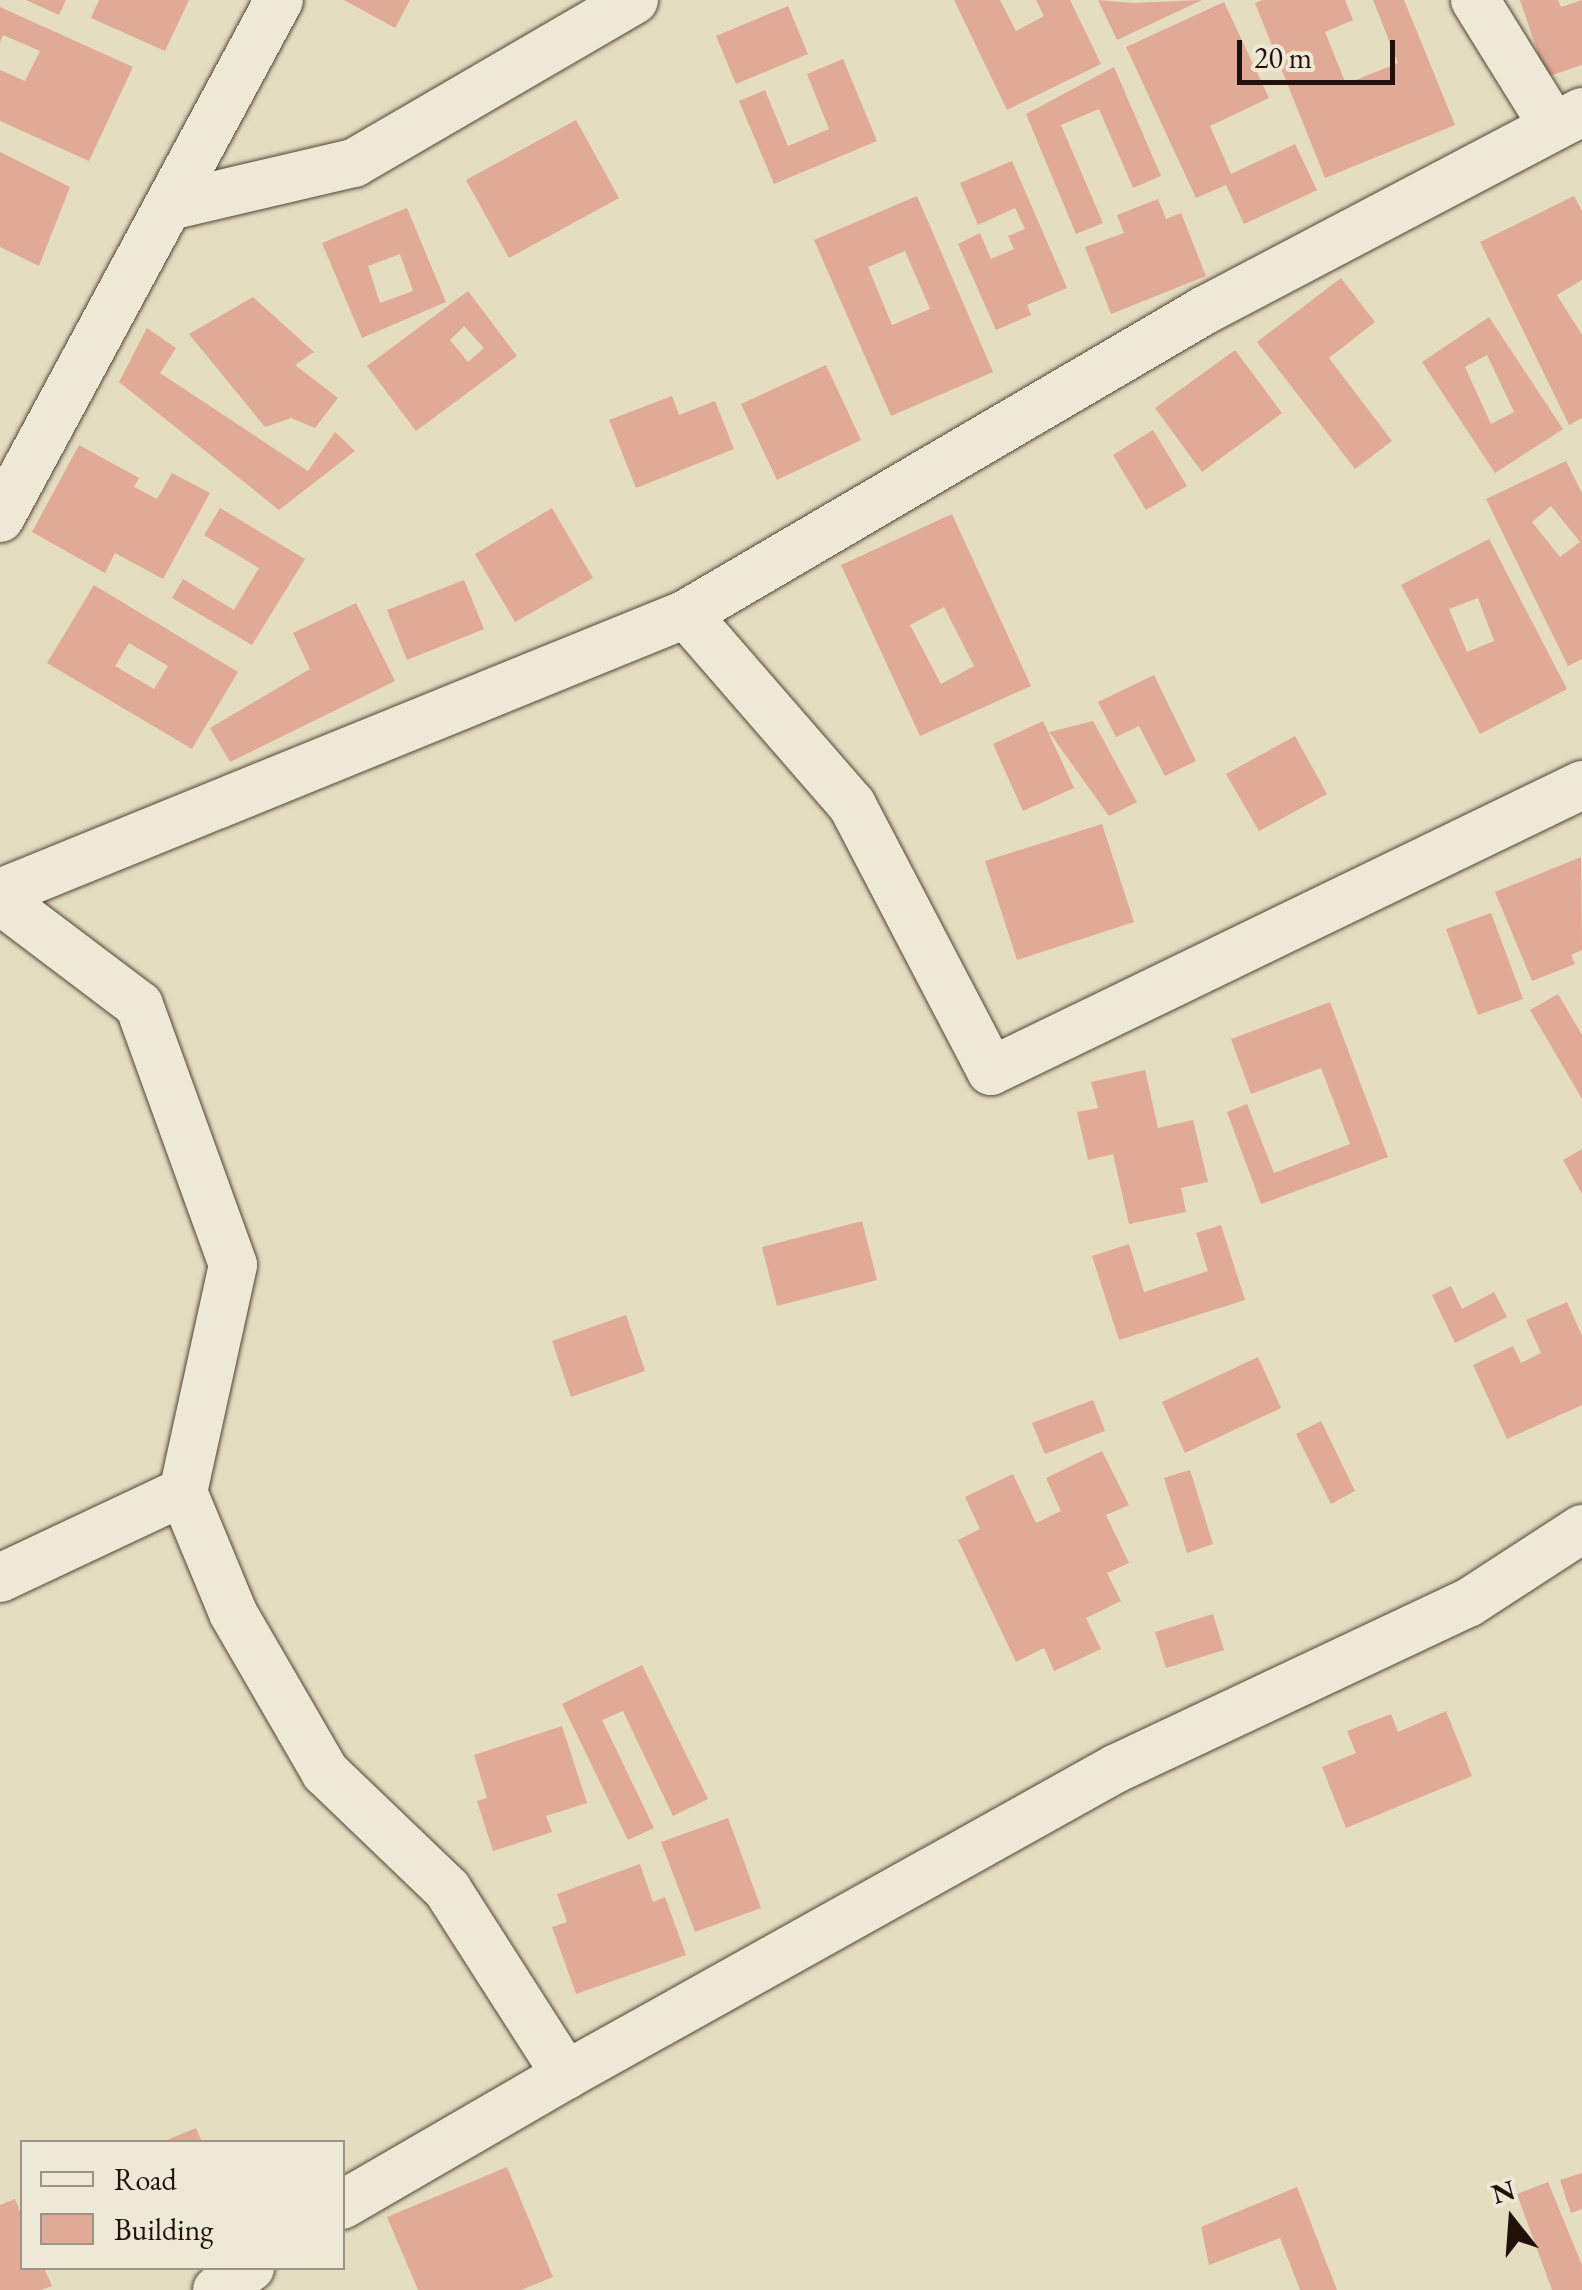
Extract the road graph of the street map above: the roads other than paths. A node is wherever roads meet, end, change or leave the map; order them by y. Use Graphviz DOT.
graph roads {
  1 [pos="279,0"];
  2 [pos="634,0"];
  3 [pos="1475,0"];
  4 [pos="1568,119"];
  5 [pos="170,206"];
  6 [pos="0,518"];
  7 [pos="686,614"];
  8 [pos="1582,785"];
  9 [pos="0,897"];
  10 [pos="183,1492"];
  11 [pos="1582,1529"];
  12 [pos="0,1578"];
  13 [pos="566,2075"];
  14 [pos="345,2203"];
  15 [pos="247,2270"];
  16 [pos="217,2290"];
  1 -- 5 [label="street"];
  2 -- 5 [label="street"];
  3 -- 4 [label="street"];
  4 -- 7 [label="street"];
  5 -- 6 [label="street"];
  7 -- 8 [label="street"];
  7 -- 9 [label="street"];
  9 -- 10 [label="street"];
  10 -- 12 [label="street"];
  10 -- 13 [label="street"];
  11 -- 13 [label="street"];
  13 -- 14 [label="street"];
  15 -- 16 [label="street"];
}
